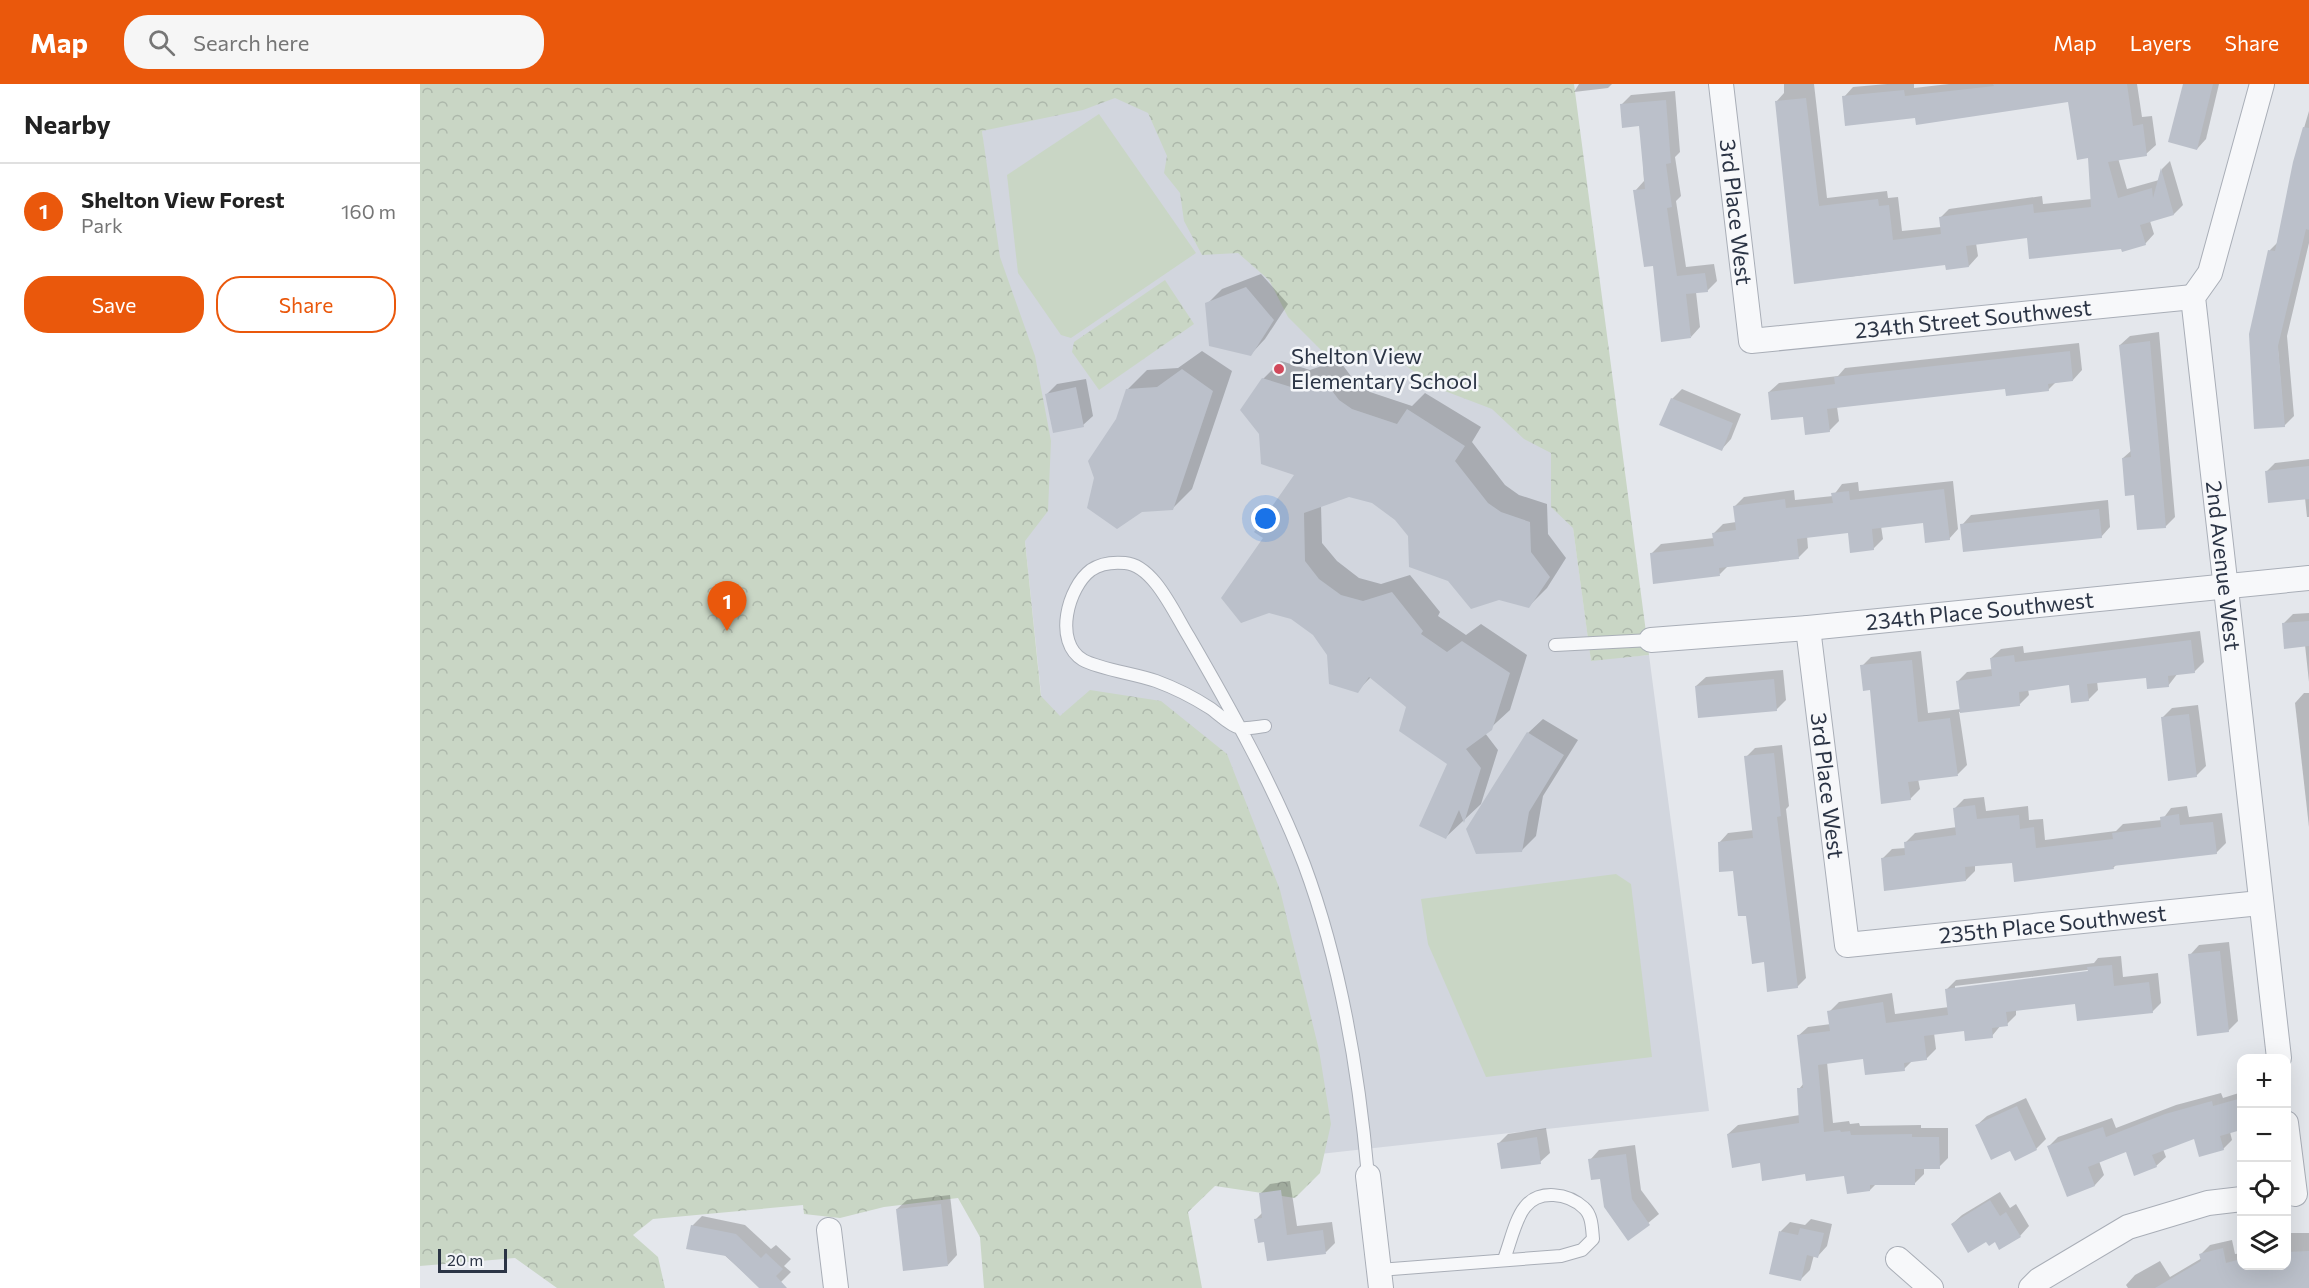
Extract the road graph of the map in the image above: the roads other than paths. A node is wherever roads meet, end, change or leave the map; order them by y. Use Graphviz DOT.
graph roads {
  1 [pos="1721,84"];
  2 [pos="2262,84"];
  3 [pos="2193,297"];
  4 [pos="1751,341"];
  5 [pos="2309,578"];
  6 [pos="2225,587"];
  7 [pos="1808,628"];
  8 [pos="1651,640"];
  9 [pos="1555,645"];
  10 [pos="1265,726"];
  11 [pos="1238,728"];
  12 [pos="2260,903"];
  13 [pos="1847,945"];
  14 [pos="2278,1054"];
  15 [pos="2291,1155"];
  16 [pos="1368,1176"];
  17 [pos="2297,1194"];
  18 [pos="2237,1199"];
  19 [pos="829,1230"];
  20 [pos="1504,1259"];
  21 [pos="1898,1259"];
  22 [pos="1380,1279"];
  23 [pos="837,1288"];
  24 [pos="1931,1288"];
  25 [pos="2031,1288"];
  1 -- 4 [label="street, 3rd Place West"];
  2 -- 3 [label="street"];
  3 -- 4 [label="street, 234th Street Southwest"];
  3 -- 6 [label="street, 2nd Avenue West"];
  5 -- 6 [label="street, 234th Place Southwest"];
  6 -- 7 [label="street, 234th Place Southwest"];
  6 -- 12 [label="street, 2nd Avenue West"];
  7 -- 8 [label="street, 234th Place Southwest"];
  7 -- 13 [label="street, 3rd Place West"];
  8 -- 9 [label="lane"];
  10 -- 11 [label="lane"];
  11 -- 11 [label="lane"];
  11 -- 16 [label="lane"];
  12 -- 13 [label="street, 235th Place Southwest"];
  12 -- 14 [label="street, 2nd Avenue West"];
  15 -- 17 [label="street"];
  16 -- 22 [label="street"];
  18 -- 25 [label="street"];
  19 -- 23 [label="street"];
  20 -- 20 [label="lane"];
  20 -- 22 [label="lane"];
  21 -- 24 [label="street"];
}
